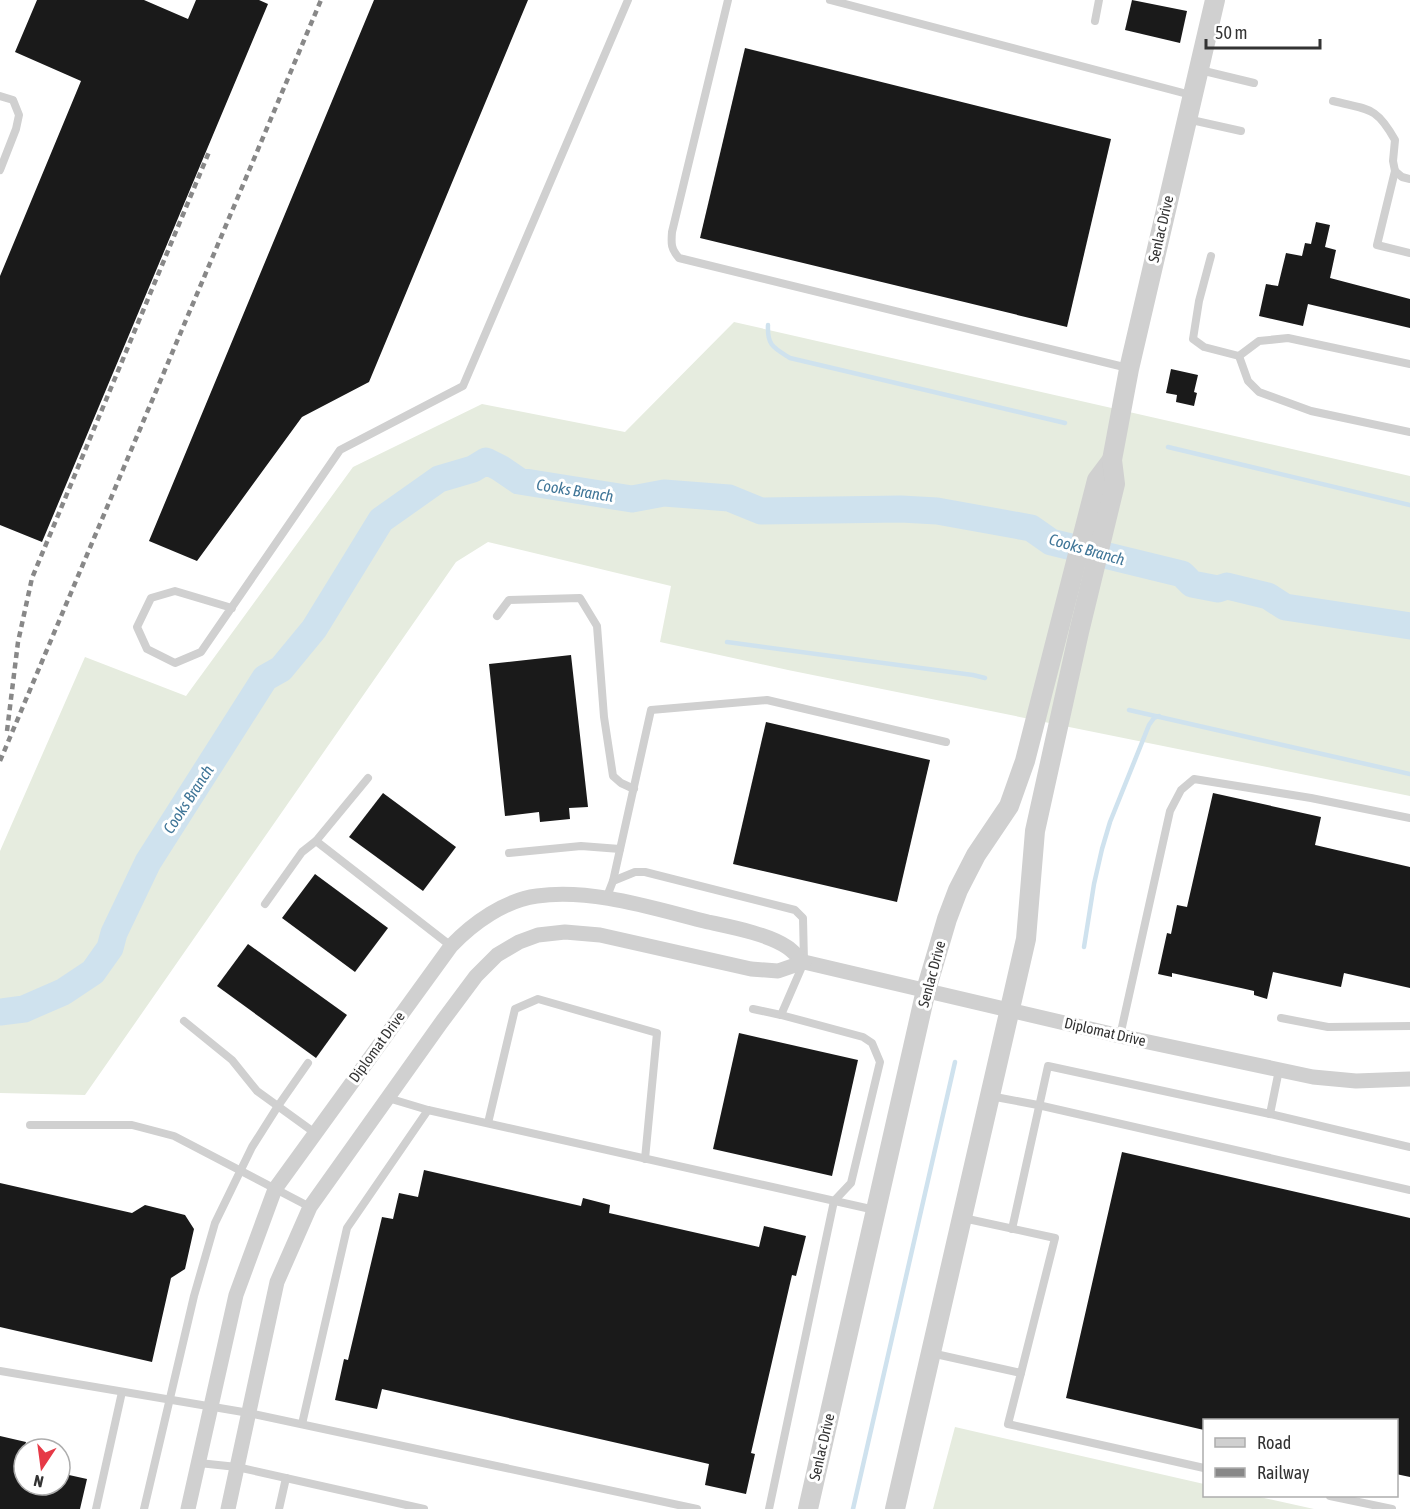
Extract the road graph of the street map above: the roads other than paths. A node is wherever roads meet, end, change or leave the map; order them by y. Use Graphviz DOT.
graph roads {
  1 [pos="628,0"];
  2 [pos="728,0"];
  3 [pos="830,0"];
  4 [pos="1099,0"];
  5 [pos="1215,0"];
  6 [pos="1095,21"];
  7 [pos="1199,69"];
  8 [pos="1254,82"];
  9 [pos="1193,95"];
  10 [pos="0,96"];
  11 [pos="1334,101"];
  12 [pos="1187,119"];
  13 [pos="1241,131"];
  14 [pos="0,170"];
  15 [pos="1395,171"];
  16 [pos="1410,179"];
  17 [pos="1410,253"];
  18 [pos="1211,256"];
  19 [pos="1239,356"];
  20 [pos="1410,363"];
  21 [pos="1130,369"];
  22 [pos="1410,432"];
  23 [pos="1112,460"];
  24 [pos="232,608"];
  25 [pos="497,616"];
  26 [pos="946,742"];
  27 [pos="368,778"];
  28 [pos="634,789"];
  29 [pos="1410,818"];
  30 [pos="316,841"];
  31 [pos="620,849"];
  32 [pos="509,853"];
  33 [pos="613,881"];
  34 [pos="606,899"];
  35 [pos="265,904"];
  36 [pos="451,946"];
  37 [pos="804,962"];
  38 [pos="926,990"];
  39 [pos="753,1008"];
  40 [pos="1009,1009"];
  41 [pos="782,1015"];
  42 [pos="1281,1018"];
  43 [pos="184,1021"];
  44 [pos="1410,1026"];
  45 [pos="1120,1036"];
  46 [pos="308,1063"];
  47 [pos="1279,1070"];
  48 [pos="1410,1079"];
  49 [pos="990,1096"];
  50 [pos="388,1098"];
  51 [pos="1038,1105"];
  52 [pos="278,1106"];
  53 [pos="428,1110"];
  54 [pos="1270,1114"];
  55 [pos="488,1123"];
  56 [pos="30,1125"];
  57 [pos="315,1134"];
  58 [pos="1410,1147"];
  59 [pos="645,1159"];
  60 [pos="241,1171"];
  61 [pos="274,1189"];
  62 [pos="1410,1190"];
  63 [pos="834,1201"];
  64 [pos="310,1207"];
  65 [pos="876,1211"];
  66 [pos="962,1217"];
  67 [pos="1012,1229"];
  68 [pos="931,1353"];
  69 [pos="0,1371"];
  70 [pos="1021,1373"];
  71 [pos="122,1392"];
  72 [pos="170,1401"];
  73 [pos="210,1407"];
  74 [pos="249,1413"];
  75 [pos="302,1424"];
  76 [pos="199,1463"];
  77 [pos="237,1467"];
  78 [pos="1203,1468"];
  79 [pos="286,1478"];
  80 [pos="1335,1497"];
  81 [pos="96,1509"];
  82 [pos="144,1509"];
  83 [pos="188,1509"];
  84 [pos="228,1509"];
  85 [pos="279,1509"];
  86 [pos="424,1509"];
  87 [pos="697,1509"];
  88 [pos="769,1509"];
  89 [pos="808,1509"];
  90 [pos="895,1509"];
  91 [pos="1392,1509"];
  1 -- 24 [label="lane"];
  2 -- 21 [label="lane"];
  3 -- 9 [label="lane"];
  4 -- 6 [label="lane"];
  5 -- 7 [label="street, Senlac Drive"];
  7 -- 8 [label="lane"];
  7 -- 9 [label="street, Senlac Drive"];
  9 -- 12 [label="street, Senlac Drive"];
  10 -- 14 [label="lane"];
  11 -- 15 [label="lane"];
  12 -- 13 [label="lane"];
  12 -- 21 [label="street, Senlac Drive"];
  15 -- 16 [label="lane"];
  15 -- 17 [label="lane"];
  18 -- 19 [label="lane"];
  19 -- 20 [label="lane"];
  19 -- 22 [label="lane"];
  21 -- 23 [label="street, Senlac Drive"];
  23 -- 38 [label="street, Senlac Drive"];
  23 -- 40 [label="street, Senlac Drive"];
  24 -- 24 [label="lane"];
  25 -- 28 [label="lane"];
  26 -- 28 [label="lane"];
  27 -- 30 [label="lane"];
  28 -- 31 [label="lane"];
  29 -- 45 [label="lane"];
  30 -- 35 [label="lane"];
  30 -- 36 [label="lane"];
  31 -- 32 [label="lane"];
  31 -- 33 [label="lane"];
  33 -- 34 [label="lane"];
  33 -- 37 [label="lane"];
  34 -- 36 [label="street, Diplomat Drive"];
  34 -- 37 [label="street, Diplomat Drive"];
  36 -- 57 [label="street, Diplomat Drive"];
  37 -- 38 [label="street, Diplomat Drive"];
  37 -- 41 [label="lane"];
  37 -- 50 [label="street"];
  38 -- 40 [label="street, Diplomat Drive"];
  38 -- 65 [label="street, Senlac Drive"];
  39 -- 41 [label="lane"];
  40 -- 45 [label="street, Diplomat Drive"];
  40 -- 49 [label="street, Senlac Drive"];
  41 -- 63 [label="lane"];
  42 -- 44 [label="lane"];
  43 -- 52 [label="lane"];
  45 -- 47 [label="street, Diplomat Drive"];
  46 -- 52 [label="lane"];
  47 -- 48 [label="street, Diplomat Drive"];
  47 -- 54 [label="lane"];
  49 -- 51 [label="lane"];
  49 -- 66 [label="street, Senlac Drive"];
  50 -- 53 [label="lane"];
  50 -- 64 [label="street"];
  51 -- 54 [label="lane"];
  51 -- 62 [label="lane"];
  51 -- 67 [label="lane"];
  52 -- 57 [label="lane"];
  52 -- 60 [label="lane"];
  53 -- 55 [label="lane"];
  53 -- 75 [label="lane"];
  54 -- 58 [label="lane"];
  55 -- 59 [label="lane"];
  55 -- 59 [label="lane"];
  56 -- 60 [label="lane"];
  57 -- 61 [label="street, Diplomat Drive"];
  59 -- 63 [label="lane"];
  60 -- 61 [label="lane"];
  60 -- 72 [label="lane"];
  61 -- 64 [label="lane"];
  61 -- 73 [label="street, Diplomat Drive"];
  63 -- 65 [label="lane"];
  63 -- 88 [label="lane"];
  64 -- 74 [label="street"];
  65 -- 89 [label="street, Senlac Drive"];
  66 -- 67 [label="lane"];
  66 -- 68 [label="street, Senlac Drive"];
  67 -- 70 [label="lane"];
  68 -- 70 [label="lane"];
  68 -- 90 [label="street, Senlac Drive"];
  69 -- 71 [label="lane"];
  70 -- 78 [label="lane"];
  71 -- 72 [label="lane"];
  71 -- 81 [label="lane"];
  72 -- 73 [label="lane"];
  72 -- 82 [label="lane"];
  73 -- 74 [label="lane"];
  73 -- 76 [label="street, Diplomat Drive"];
  74 -- 75 [label="lane"];
  74 -- 77 [label="street"];
  75 -- 87 [label="lane"];
  76 -- 77 [label="lane"];
  76 -- 83 [label="street, Diplomat Drive"];
  77 -- 79 [label="lane"];
  77 -- 84 [label="street"];
  79 -- 85 [label="lane"];
  79 -- 86 [label="lane"];
  80 -- 91 [label="lane"];
}
